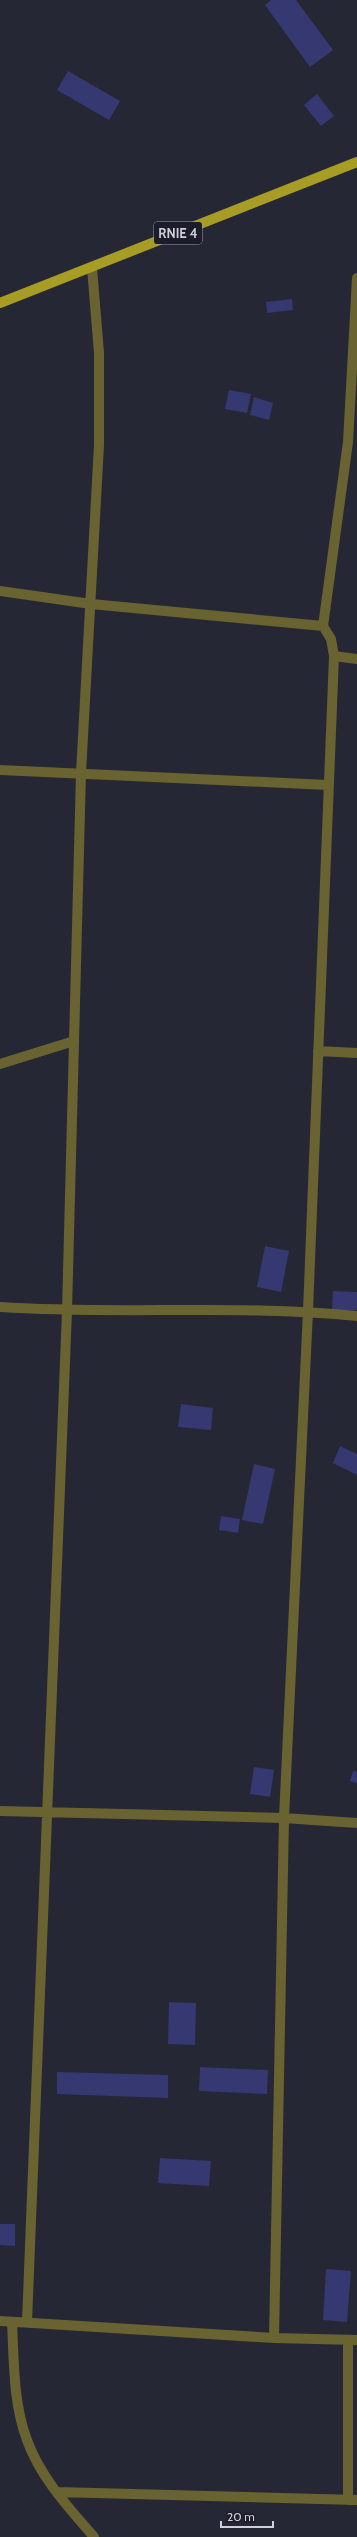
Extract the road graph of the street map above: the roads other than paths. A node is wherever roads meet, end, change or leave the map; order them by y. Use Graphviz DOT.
graph roads {
  1 [pos="357,162"];
  2 [pos="92,268"];
  3 [pos="357,278"];
  4 [pos="0,303"];
  5 [pos="352,442"];
  6 [pos="0,591"];
  7 [pos="91,604"];
  8 [pos="323,626"];
  9 [pos="334,656"];
  10 [pos="357,659"];
  11 [pos="0,770"];
  12 [pos="81,773"];
  13 [pos="328,785"];
  14 [pos="74,1041"];
  15 [pos="318,1051"];
  16 [pos="357,1053"];
  17 [pos="0,1064"];
  18 [pos="0,1307"];
  19 [pos="67,1311"];
  20 [pos="308,1311"];
  21 [pos="357,1316"];
  22 [pos="0,1811"];
  23 [pos="46,1814"];
  24 [pos="284,1818"];
  25 [pos="357,1823"];
  26 [pos="0,2321"];
  27 [pos="12,2322"];
  28 [pos="27,2322"];
  29 [pos="274,2338"];
  30 [pos="352,2340"];
  31 [pos="57,2492"];
  32 [pos="352,2500"];
  33 [pos="94,2537"];
  1 -- 2 [label="main road, RNIE 4"];
  2 -- 4 [label="main road, RNIE 4"];
  2 -- 7 [label="street"];
  3 -- 5 [label="street"];
  5 -- 8 [label="street"];
  6 -- 7 [label="street"];
  7 -- 8 [label="street"];
  7 -- 12 [label="street"];
  8 -- 9 [label="street"];
  9 -- 10 [label="street"];
  9 -- 13 [label="street"];
  11 -- 12 [label="street"];
  12 -- 13 [label="street"];
  12 -- 14 [label="street"];
  13 -- 15 [label="street"];
  14 -- 17 [label="street"];
  14 -- 19 [label="street"];
  15 -- 16 [label="street"];
  15 -- 20 [label="street"];
  18 -- 19 [label="street"];
  19 -- 20 [label="street"];
  19 -- 23 [label="street"];
  20 -- 21 [label="street"];
  20 -- 24 [label="street"];
  22 -- 23 [label="street"];
  23 -- 24 [label="street"];
  23 -- 28 [label="street"];
  24 -- 25 [label="street"];
  24 -- 29 [label="street"];
  26 -- 27 [label="street"];
  27 -- 28 [label="street"];
  27 -- 31 [label="street"];
  28 -- 29 [label="street"];
  29 -- 30 [label="street"];
  30 -- 32 [label="street"];
  31 -- 32 [label="street"];
  31 -- 33 [label="street"];
}
